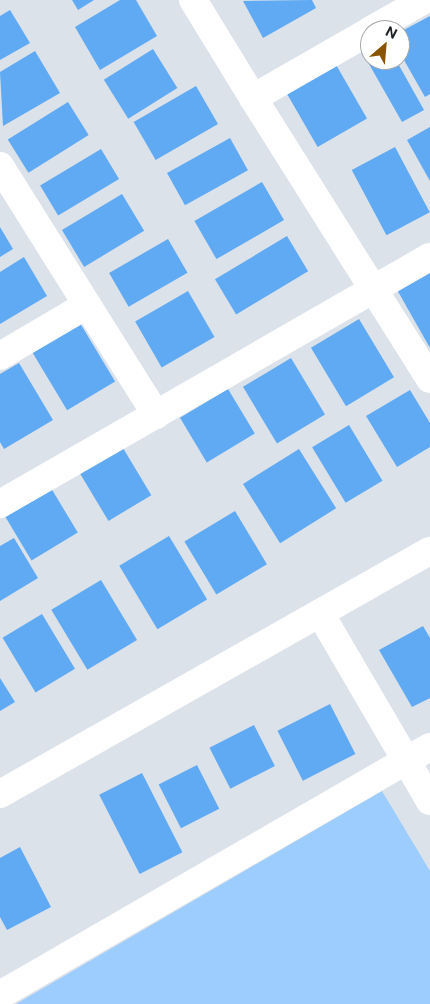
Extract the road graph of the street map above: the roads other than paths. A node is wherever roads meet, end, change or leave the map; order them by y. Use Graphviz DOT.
graph roads {
  1 [pos="193,0"];
  2 [pos="424,0"];
  3 [pos="389,20"];
  4 [pos="360,36"];
  5 [pos="253,98"];
  6 [pos="0,166"];
  7 [pos="430,257"];
  8 [pos="374,289"];
  9 [pos="87,305"];
  10 [pos="0,356"];
  11 [pos="430,379"];
  12 [pos="156,415"];
  13 [pos="0,504"];
  14 [pos="430,551"];
  15 [pos="320,614"];
  16 [pos="430,747"];
  17 [pos="406,760"];
  18 [pos="0,794"];
  19 [pos="430,801"];
  20 [pos="0,994"];
  1 -- 5 [label="street"];
  2 -- 3 [label="street"];
  4 -- 5 [label="street"];
  5 -- 8 [label="street"];
  6 -- 9 [label="street"];
  7 -- 8 [label="street"];
  8 -- 11 [label="street"];
  8 -- 12 [label="street"];
  9 -- 10 [label="street"];
  9 -- 12 [label="street"];
  12 -- 13 [label="street"];
  14 -- 15 [label="street"];
  15 -- 17 [label="street"];
  15 -- 18 [label="street"];
  16 -- 17 [label="street"];
  17 -- 19 [label="street"];
  17 -- 20 [label="street"];
}
